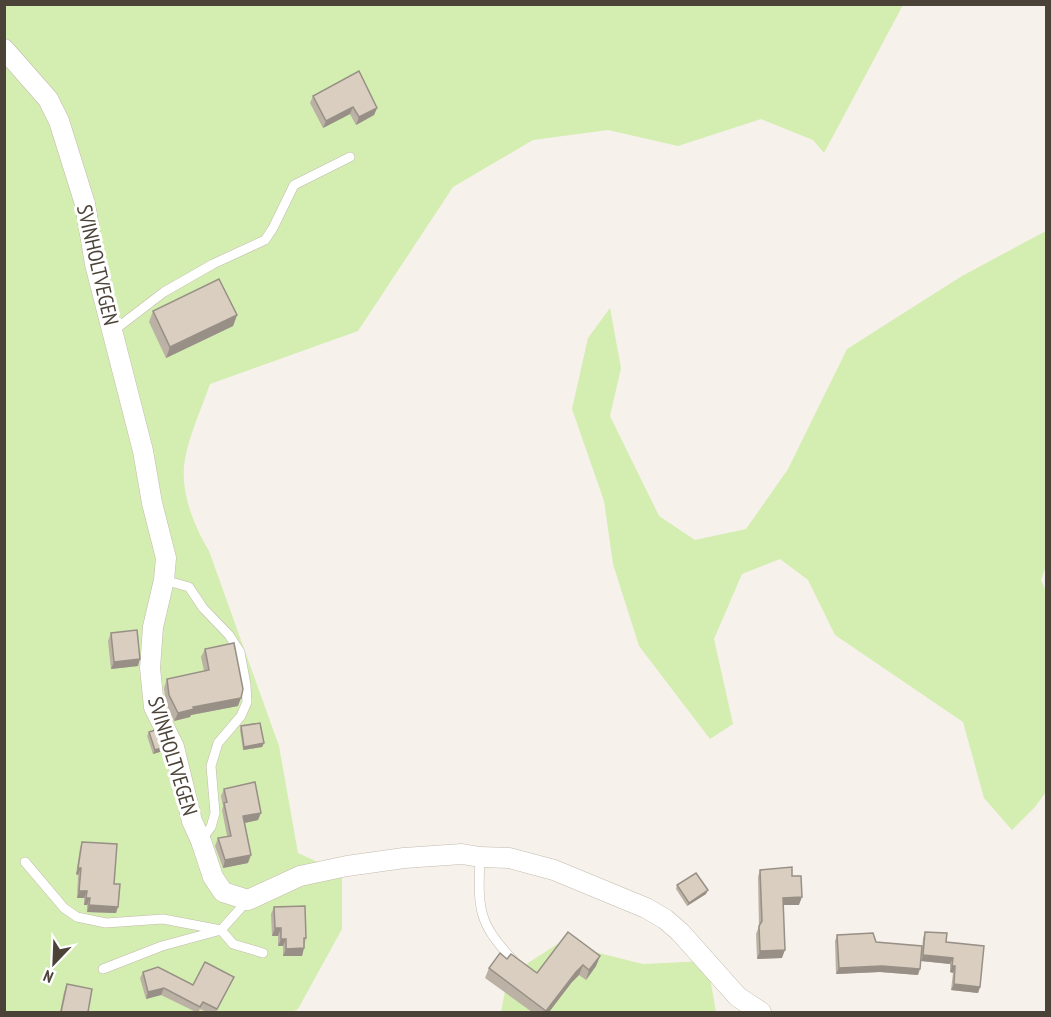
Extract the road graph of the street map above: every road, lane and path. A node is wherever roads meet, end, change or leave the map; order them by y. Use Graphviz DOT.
graph roads {
  1 [pos="4,50"];
  2 [pos="350,157"];
  3 [pos="112,331"];
  4 [pos="164,580"];
  5 [pos="201,841"];
  6 [pos="480,857"];
  7 [pos="25,862"];
  8 [pos="248,900"];
  9 [pos="221,930"];
  10 [pos="263,952"];
  11 [pos="513,960"];
  12 [pos="103,969"];
  13 [pos="761,1012"];
  1 -- 3 [label="street, SVINHOLTVEGEN"];
  2 -- 3 [label="lane"];
  3 -- 4 [label="street, SVINHOLTVEGEN"];
  4 -- 5 [label="street, SVINHOLTVEGEN"];
  4 -- 5 [label="lane"];
  5 -- 8 [label="street, SVINHOLTVEGEN"];
  6 -- 8 [label="street"];
  6 -- 11 [label="lane"];
  6 -- 13 [label="street"];
  7 -- 9 [label="lane"];
  8 -- 9 [label="lane"];
  9 -- 10 [label="lane"];
  9 -- 12 [label="lane"];
}
